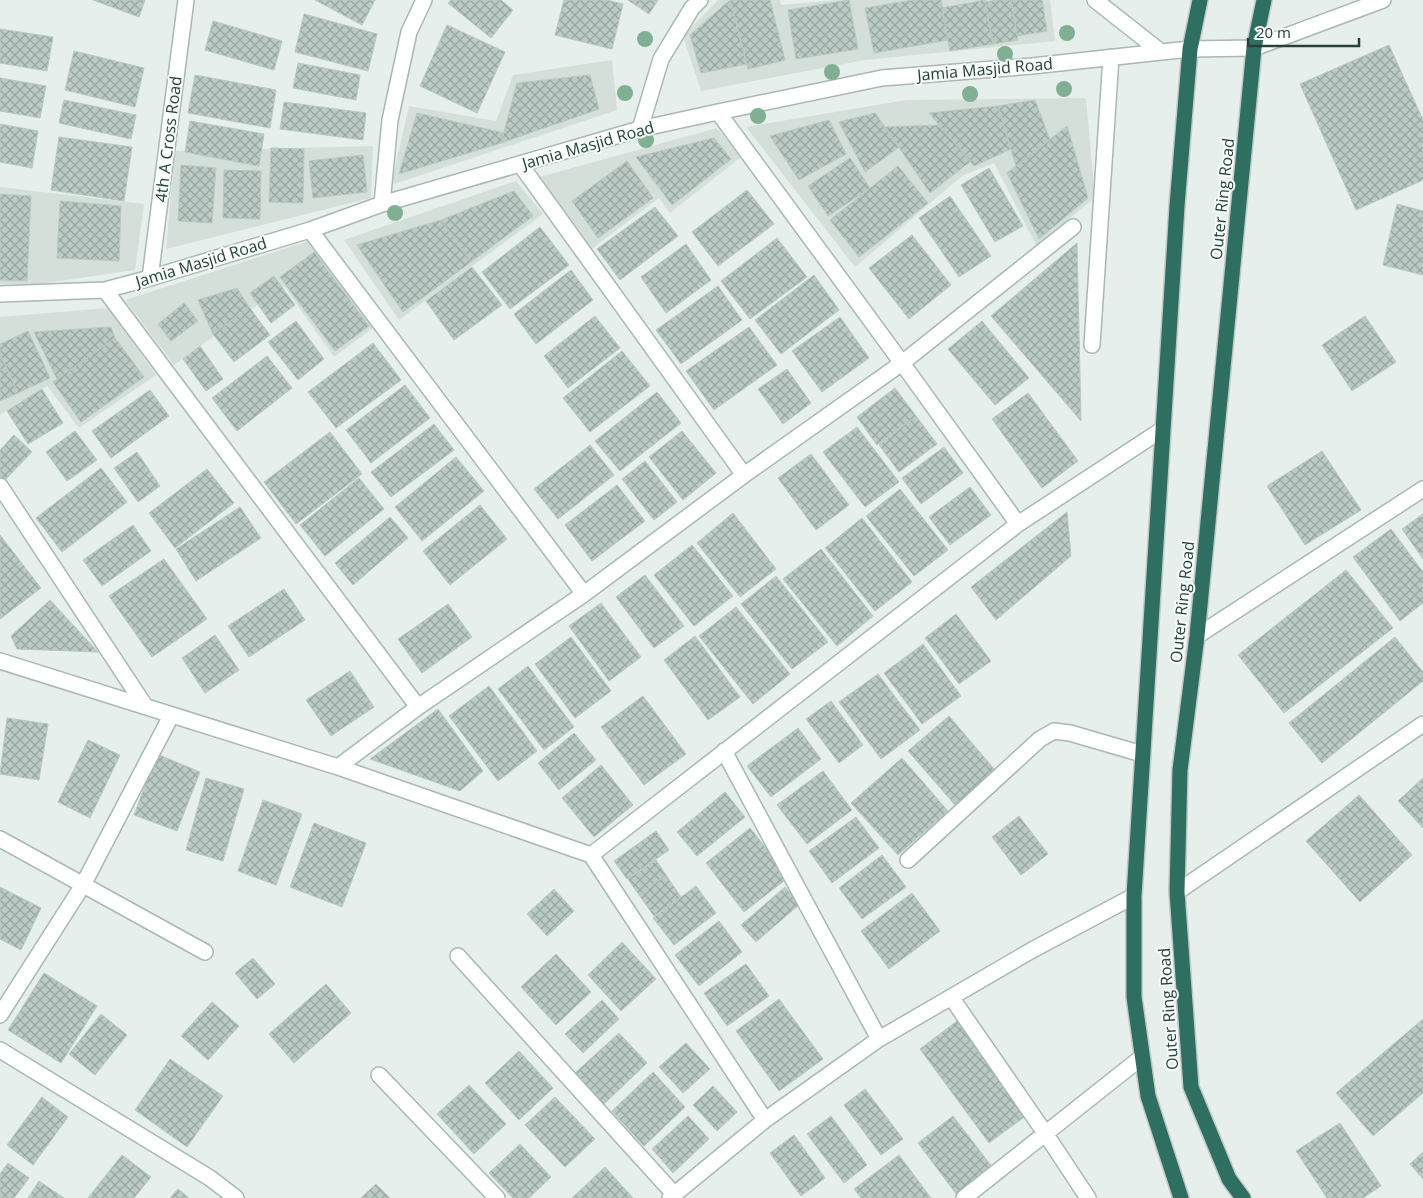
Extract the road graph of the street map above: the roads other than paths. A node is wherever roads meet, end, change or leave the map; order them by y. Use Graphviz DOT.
graph roads {
  1 [pos="186,0"];
  2 [pos="424,0"];
  3 [pos="700,0"];
  4 [pos="1095,0"];
  5 [pos="1200,0"];
  6 [pos="1264,0"];
  7 [pos="1383,0"];
  8 [pos="1254,48"];
  9 [pos="1190,49"];
  10 [pos="1161,52"];
  11 [pos="1111,57"];
  12 [pos="718,112"];
  13 [pos="640,129"];
  14 [pos="520,164"];
  15 [pos="382,204"];
  16 [pos="1072,227"];
  17 [pos="310,230"];
  18 [pos="150,278"];
  19 [pos="105,290"];
  20 [pos="0,294"];
  21 [pos="1092,345"];
  22 [pos="902,363"];
  23 [pos="1163,428"];
  24 [pos="744,475"];
  25 [pos="0,486"];
  26 [pos="1423,489"];
  27 [pos="1018,524"];
  28 [pos="584,594"];
  29 [pos="1197,636"];
  30 [pos="0,661"];
  31 [pos="145,706"];
  32 [pos="418,707"];
  33 [pos="171,716"];
  34 [pos="1423,724"];
  35 [pos="724,751"];
  36 [pos="1142,754"];
  37 [pos="338,767"];
  38 [pos="0,839"];
  39 [pos="590,854"];
  40 [pos="908,860"];
  41 [pos="83,885"];
  42 [pos="1177,892"];
  43 [pos="1134,896"];
  44 [pos="205,952"];
  45 [pos="458,956"];
  46 [pos="951,997"];
  47 [pos="0,1015"];
  48 [pos="879,1039"];
  49 [pos="0,1050"];
  50 [pos="1142,1057"];
  51 [pos="379,1075"];
  52 [pos="765,1120"];
  53 [pos="1046,1133"];
  54 [pos="672,1196"];
  55 [pos="236,1198"];
  56 [pos="497,1198"];
  57 [pos="964,1198"];
  58 [pos="1088,1198"];
  59 [pos="1181,1198"];
  60 [pos="1242,1198"];
  1 -- 18 [label="street, 4th A Cross Road"];
  2 -- 15 [label="street"];
  3 -- 13 [label="street"];
  4 -- 10 [label="street"];
  5 -- 9 [label="highway, Outer Ring Road"];
  6 -- 8 [label="highway, Outer Ring Road"];
  7 -- 8 [label="street, Jamia Masjid Road"];
  8 -- 9 [label="street, Jamia Masjid Road"];
  8 -- 29 [label="highway, Outer Ring Road"];
  9 -- 10 [label="street, Jamia Masjid Road"];
  9 -- 23 [label="highway, Outer Ring Road"];
  10 -- 11 [label="street, Jamia Masjid Road"];
  11 -- 12 [label="street, Jamia Masjid Road"];
  11 -- 21 [label="street"];
  12 -- 13 [label="street, Jamia Masjid Road"];
  12 -- 22 [label="street"];
  13 -- 14 [label="street, Jamia Masjid Road"];
  14 -- 15 [label="street, Jamia Masjid Road"];
  14 -- 24 [label="street"];
  15 -- 17 [label="street, Jamia Masjid Road"];
  16 -- 22 [label="street"];
  17 -- 18 [label="street, Jamia Masjid Road"];
  17 -- 28 [label="street"];
  18 -- 19 [label="street, Jamia Masjid Road"];
  19 -- 20 [label="street, Jamia Masjid Road"];
  19 -- 32 [label="street"];
  22 -- 24 [label="street"];
  22 -- 27 [label="street"];
  23 -- 27 [label="street"];
  23 -- 36 [label="highway, Outer Ring Road"];
  24 -- 28 [label="street"];
  25 -- 31 [label="street"];
  26 -- 29 [label="street"];
  27 -- 35 [label="street"];
  28 -- 32 [label="street"];
  29 -- 42 [label="highway, Outer Ring Road"];
  30 -- 31 [label="street"];
  31 -- 33 [label="street"];
  32 -- 37 [label="street"];
  33 -- 37 [label="street"];
  33 -- 41 [label="street"];
  34 -- 42 [label="street"];
  35 -- 39 [label="street"];
  35 -- 48 [label="street"];
  36 -- 40 [label="street"];
  36 -- 43 [label="highway, Outer Ring Road"];
  37 -- 39 [label="street"];
  38 -- 41 [label="street"];
  39 -- 52 [label="street"];
  41 -- 44 [label="street"];
  41 -- 47 [label="street"];
  42 -- 60 [label="highway, Outer Ring Road"];
  43 -- 46 [label="street"];
  43 -- 50 [label="highway, Outer Ring Road"];
  45 -- 54 [label="street"];
  46 -- 48 [label="street"];
  46 -- 53 [label="street"];
  48 -- 52 [label="street"];
  49 -- 55 [label="street"];
  50 -- 53 [label="street"];
  50 -- 59 [label="highway, Outer Ring Road"];
  51 -- 56 [label="street"];
  52 -- 54 [label="street"];
  53 -- 57 [label="street"];
  53 -- 58 [label="street"];
}
